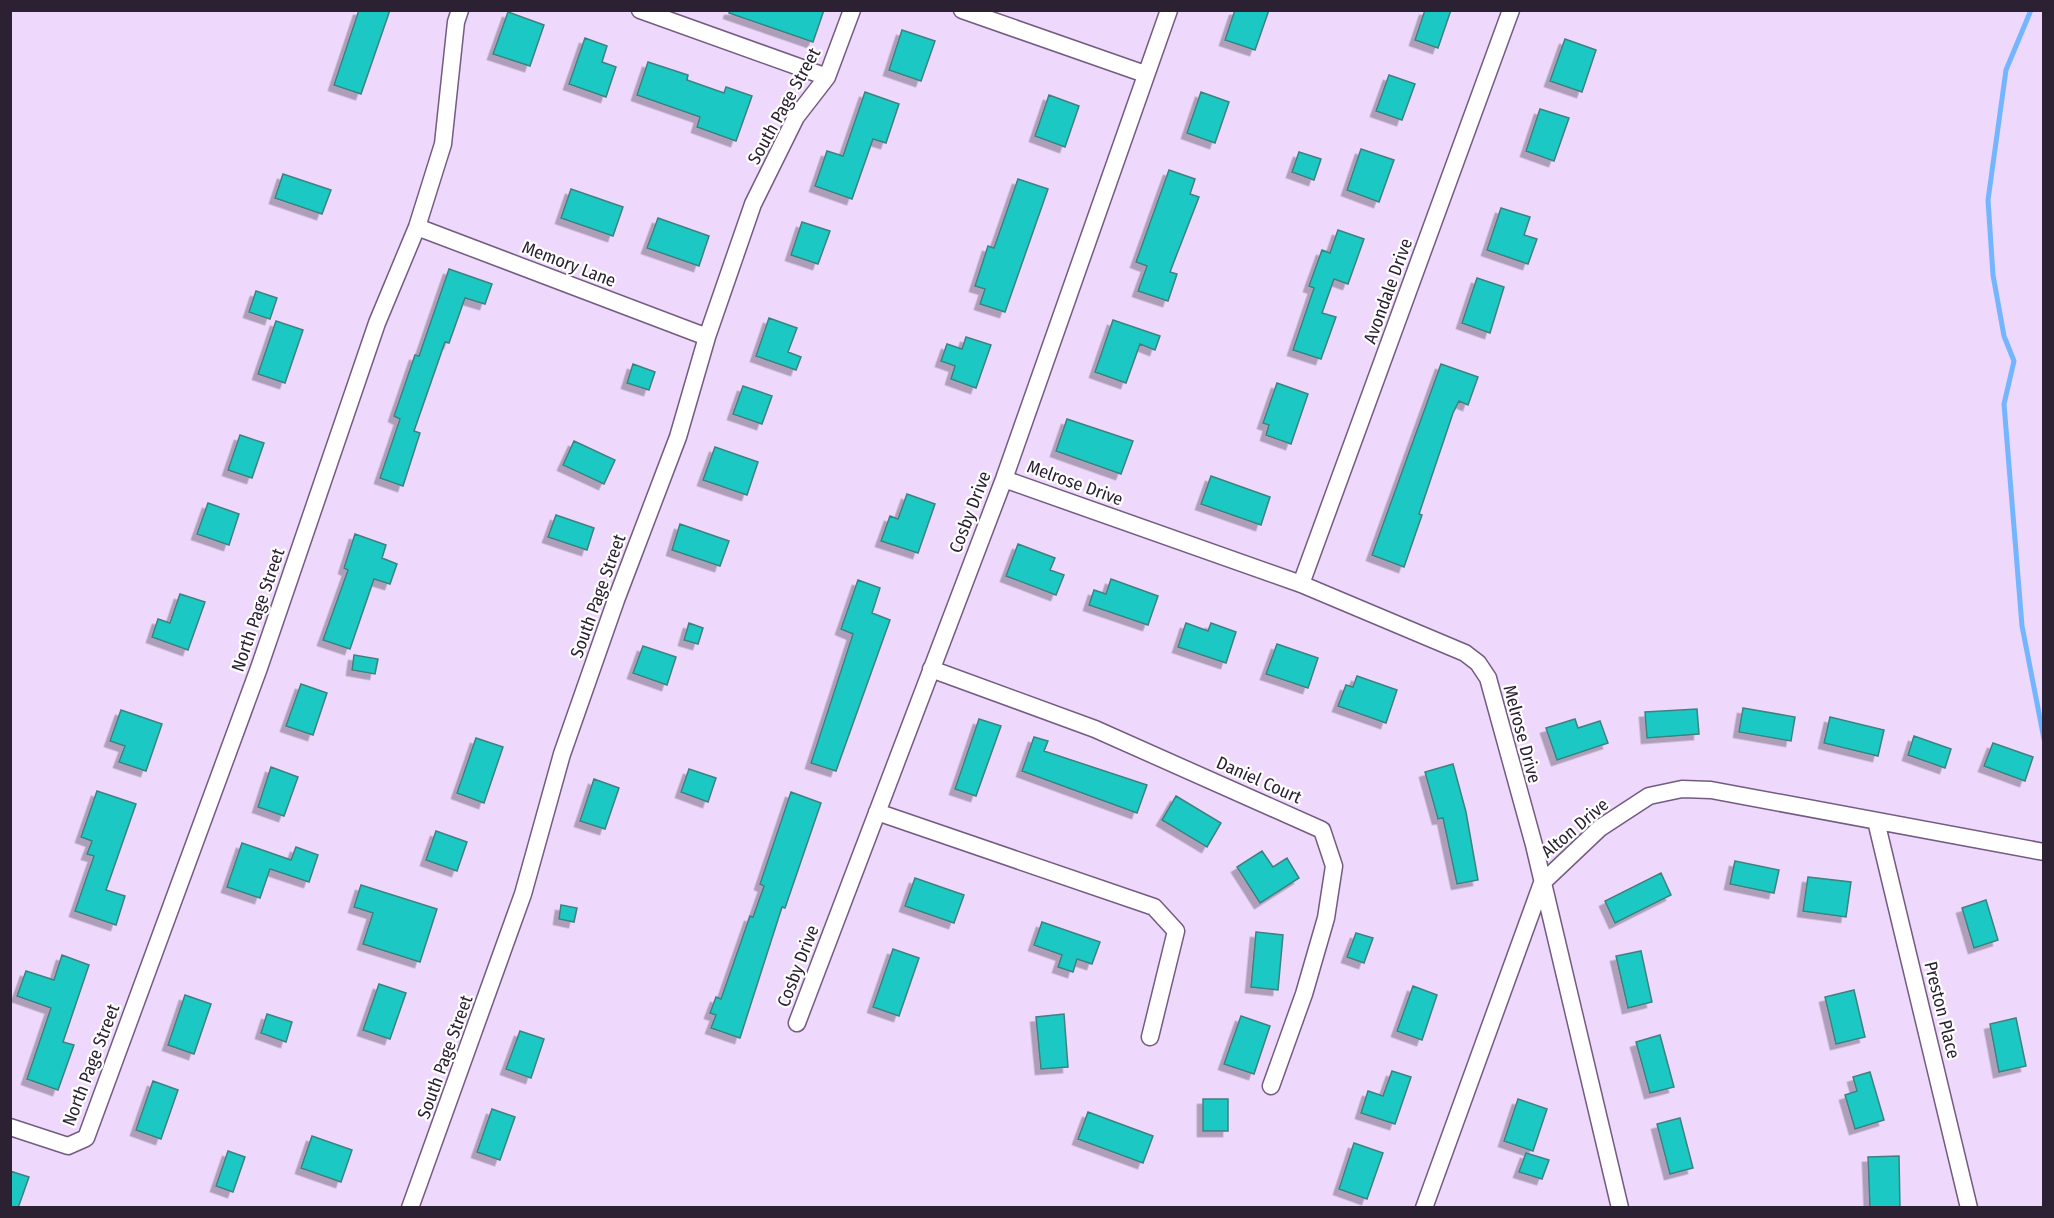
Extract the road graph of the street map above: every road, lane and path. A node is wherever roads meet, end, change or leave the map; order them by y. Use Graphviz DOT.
graph roads {
  1 [pos="460,10"];
  2 [pos="640,10"];
  3 [pos="852,10"];
  4 [pos="962,10"];
  5 [pos="1169,10"];
  6 [pos="1511,10"];
  7 [pos="1145,74"];
  8 [pos="827,77"];
  9 [pos="417,227"];
  10 [pos="707,337"];
  11 [pos="1004,479"];
  12 [pos="1301,584"];
  13 [pos="931,669"];
  14 [pos="877,812"];
  15 [pos="1876,821"];
  16 [pos="2043,852"];
  17 [pos="1542,883"];
  18 [pos="797,1023"];
  19 [pos="1150,1037"];
  20 [pos="1271,1086"];
  21 [pos="10,1127"];
  22 [pos="410,1208"];
  23 [pos="1424,1208"];
  24 [pos="1620,1208"];
  25 [pos="1969,1208"];
  1 -- 9 [label="street, North Page Street"];
  2 -- 8 [label="street"];
  3 -- 8 [label="street, South Page Street"];
  4 -- 7 [label="street"];
  5 -- 7 [label="street, Cosby Drive"];
  6 -- 12 [label="street, Avondale Drive"];
  7 -- 11 [label="street, Cosby Drive"];
  8 -- 10 [label="street, South Page Street"];
  9 -- 10 [label="street, Memory Lane"];
  9 -- 21 [label="street, North Page Street"];
  10 -- 22 [label="street, South Page Street"];
  11 -- 12 [label="street, Melrose Drive"];
  11 -- 13 [label="street, Cosby Drive"];
  12 -- 17 [label="street, Melrose Drive"];
  13 -- 14 [label="street, Cosby Drive"];
  13 -- 20 [label="street, Daniel Court"];
  14 -- 18 [label="street, Cosby Drive"];
  14 -- 19 [label="street"];
  15 -- 16 [label="street, Alton Drive"];
  15 -- 17 [label="street, Alton Drive"];
  15 -- 25 [label="street, Preston Place"];
  17 -- 23 [label="street, Alton Drive"];
  17 -- 24 [label="street, Melrose Drive"];
}
